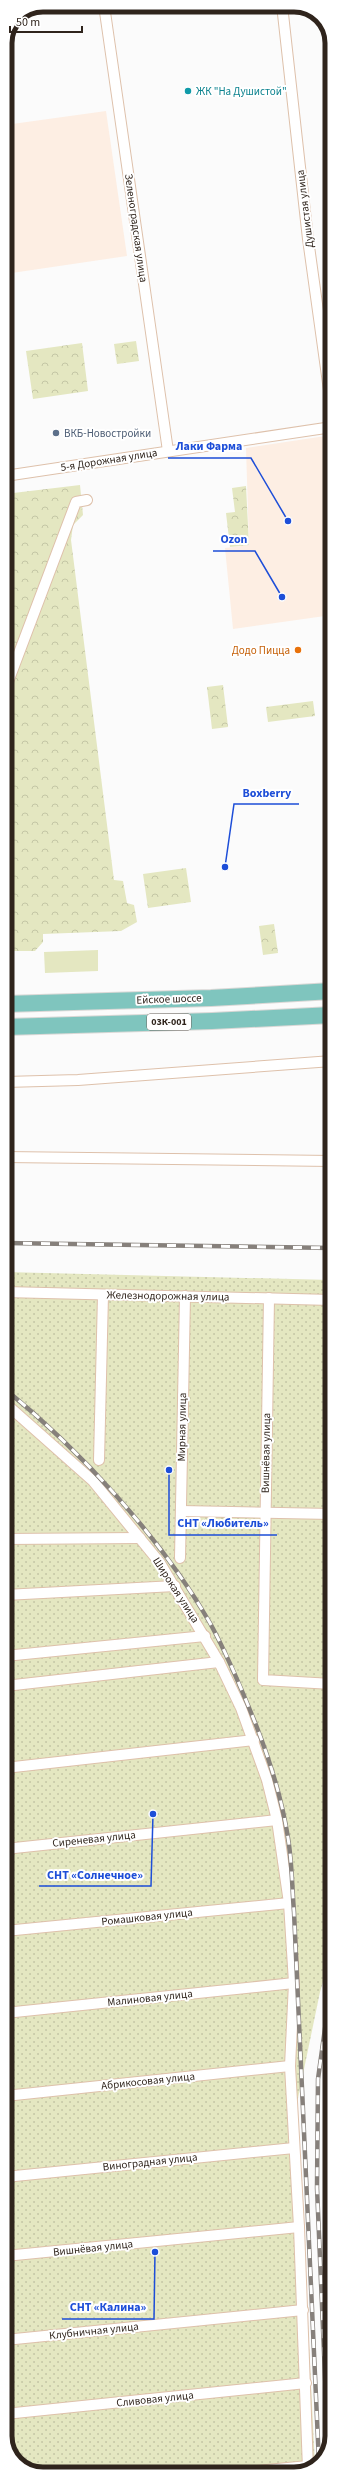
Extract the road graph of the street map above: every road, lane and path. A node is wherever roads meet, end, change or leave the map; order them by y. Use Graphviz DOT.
graph roads {
  1 [pos="105,12"];
  2 [pos="283,12"];
  3 [pos="325,362"];
  4 [pos="325,428"];
  5 [pos="168,451"];
  6 [pos="12,475"];
  7 [pos="87,500"];
  8 [pos="12,671"];
  9 [pos="325,991"];
  10 [pos="12,1004"];
  11 [pos="325,1015"];
  12 [pos="12,1027"];
  13 [pos="325,1062"];
  14 [pos="12,1082"];
  15 [pos="12,1157"];
  16 [pos="325,1162"];
  17 [pos="12,1292"];
  18 [pos="103,1295"];
  19 [pos="185,1296"];
  20 [pos="269,1298"];
  21 [pos="325,1300"];
  22 [pos="12,1409"];
  23 [pos="99,1460"];
  24 [pos="181,1511"];
  25 [pos="264,1512"];
  26 [pos="325,1514"];
  27 [pos="140,1538"];
  28 [pos="12,1539"];
  29 [pos="180,1558"];
  30 [pos="175,1586"];
  31 [pos="12,1595"];
  32 [pos="205,1636"];
  33 [pos="12,1655"];
  34 [pos="219,1662"];
  35 [pos="325,1684"];
  36 [pos="12,1685"];
  37 [pos="254,1740"];
  38 [pos="12,1767"];
  39 [pos="278,1820"];
  40 [pos="12,1847"];
  41 [pos="289,1903"];
  42 [pos="12,1930"];
  43 [pos="294,1983"];
  44 [pos="12,2012"];
  45 [pos="290,2066"];
  46 [pos="12,2095"];
  47 [pos="294,2148"];
  48 [pos="12,2176"];
  49 [pos="299,2227"];
  50 [pos="12,2255"];
  51 [pos="302,2310"];
  52 [pos="12,2339"];
  53 [pos="306,2383"];
  54 [pos="12,2413"];
  55 [pos="308,2463"];
  1 -- 5 [label="street, Зеленоградская улица"];
  2 -- 3 [label="street, Душистая улица"];
  4 -- 5 [label="street, 5-я Дорожная улица"];
  5 -- 6 [label="street, 5-я Дорожная улица"];
  7 -- 8 [label="street"];
  9 -- 10 [label="main road, Ейское шоссе / 03К-001"];
  11 -- 12 [label="main road, 03К-001"];
  13 -- 14 [label="street"];
  15 -- 16 [label="street"];
  17 -- 18 [label="street, Железнодорожная улица"];
  18 -- 19 [label="street, Железнодорожная улица"];
  18 -- 23 [label="street"];
  19 -- 20 [label="street, Железнодорожная улица"];
  19 -- 24 [label="street, Мирная улица"];
  20 -- 21 [label="street, Железнодорожная улица"];
  20 -- 25 [label="street, Вишнёвая улица"];
  22 -- 27 [label="street, Широкая улица"];
  24 -- 25 [label="street"];
  24 -- 29 [label="street, Мирная улица"];
  25 -- 26 [label="street"];
  25 -- 35 [label="street, Вишнёвая улица"];
  27 -- 28 [label="street"];
  27 -- 30 [label="street, Широкая улица"];
  30 -- 31 [label="street"];
  30 -- 32 [label="street, Широкая улица"];
  32 -- 33 [label="street, Широкая улица"];
  32 -- 34 [label="street"];
  34 -- 36 [label="street"];
  34 -- 37 [label="street"];
  37 -- 38 [label="street"];
  37 -- 39 [label="street"];
  39 -- 40 [label="street, Сиреневая улица"];
  39 -- 41 [label="street"];
  41 -- 42 [label="street, Ромашковая улица"];
  41 -- 43 [label="street"];
  43 -- 44 [label="street, Малиновая улица"];
  43 -- 45 [label="street"];
  45 -- 46 [label="street, Абрикосовая улица"];
  45 -- 47 [label="street"];
  47 -- 48 [label="street, Виноградная улица"];
  47 -- 49 [label="street"];
  49 -- 50 [label="street, Вишнёвая улица"];
  49 -- 51 [label="street"];
  51 -- 52 [label="street, Клубничная улица"];
  51 -- 53 [label="street"];
  53 -- 54 [label="street, Сливовая улица"];
  53 -- 55 [label="street"];
}
